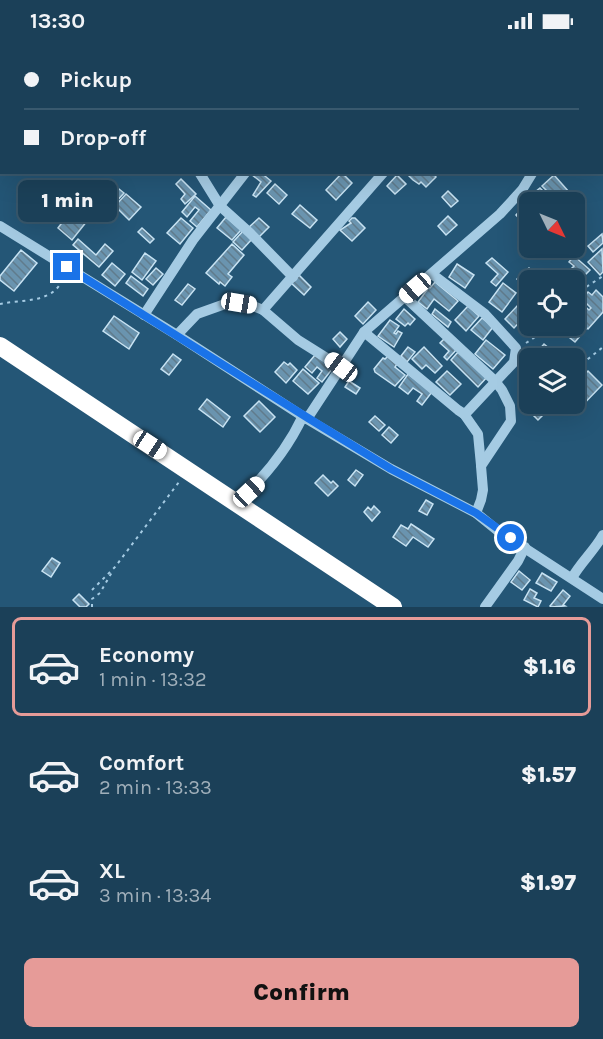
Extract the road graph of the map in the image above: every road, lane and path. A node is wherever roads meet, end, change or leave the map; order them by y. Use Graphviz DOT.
graph roads {
  1 [pos="200,174"];
  2 [pos="244,174"];
  3 [pos="382,174"];
  4 [pos="532,174"];
  5 [pos="220,206"];
  6 [pos="0,226"];
  7 [pos="67,267"];
  8 [pos="432,274"];
  9 [pos="603,276"];
  10 [pos="293,277"];
  11 [pos="585,288"];
  12 [pos="405,297"];
  13 [pos="0,304"];
  14 [pos="263,310"];
  15 [pos="144,315"];
  16 [pos="364,332"];
  17 [pos="177,335"];
  18 [pos="536,336"];
  19 [pos="0,346"];
  20 [pos="603,347"];
  21 [pos="516,348"];
  22 [pos="585,361"];
  23 [pos="341,367"];
  24 [pos="495,381"];
  25 [pos="464,414"];
  26 [pos="305,417"];
  27 [pos="481,466"];
  28 [pos="188,470"];
  29 [pos="237,502"];
  30 [pos="476,513"];
  31 [pos="603,535"];
  32 [pos="525,547"];
  33 [pos="115,567"];
  34 [pos="572,578"];
  35 [pos="92,590"];
  36 [pos="603,599"];
  37 [pos="92,607"];
  38 [pos="393,607"];
  39 [pos="485,607"];
  1 -- 5 [label="street"];
  2 -- 5 [label="street"];
  3 -- 10 [label="street"];
  4 -- 8 [label="street"];
  5 -- 10 [label="street"];
  5 -- 15 [label="street"];
  6 -- 7 [label="street"];
  7 -- 13 [label="path"];
  7 -- 15 [label="street"];
  8 -- 12 [label="street"];
  8 -- 21 [label="street"];
  9 -- 11 [label="path"];
  10 -- 14 [label="street"];
  12 -- 16 [label="street"];
  12 -- 24 [label="street"];
  14 -- 17 [label="street"];
  14 -- 23 [label="street"];
  15 -- 17 [label="street"];
  16 -- 23 [label="street"];
  16 -- 25 [label="street"];
  17 -- 26 [label="street"];
  18 -- 21 [label="path"];
  19 -- 28 [label="highway"];
  20 -- 22 [label="path"];
  21 -- 24 [label="street"];
  23 -- 26 [label="street"];
  24 -- 25 [label="street"];
  24 -- 27 [label="street"];
  25 -- 27 [label="street"];
  26 -- 29 [label="street"];
  26 -- 30 [label="street"];
  27 -- 30 [label="street"];
  28 -- 29 [label="highway"];
  28 -- 33 [label="path"];
  29 -- 38 [label="highway"];
  30 -- 32 [label="street"];
  31 -- 34 [label="street"];
  32 -- 34 [label="street"];
  32 -- 39 [label="street"];
  33 -- 35 [label="path"];
  33 -- 37 [label="path"];
  34 -- 36 [label="street"];
}
